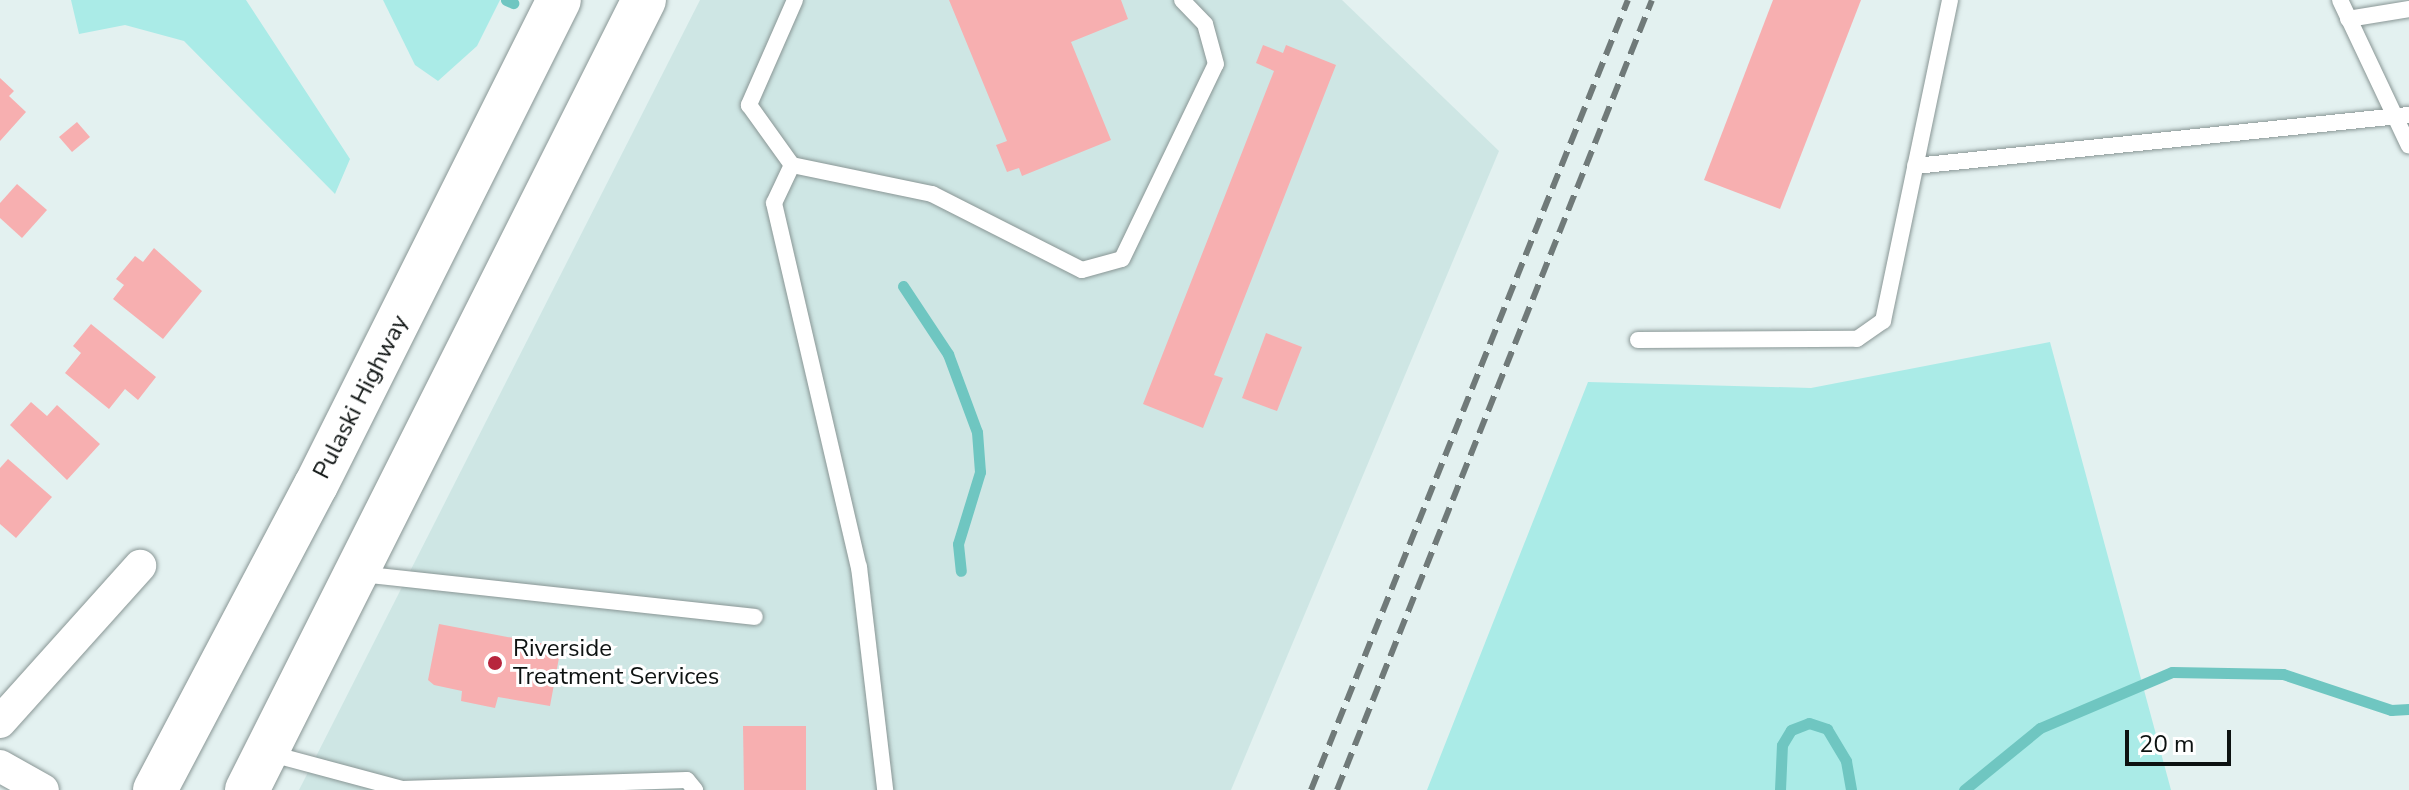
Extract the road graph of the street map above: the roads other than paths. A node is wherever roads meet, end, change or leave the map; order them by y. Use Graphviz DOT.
graph roads {
  1 [pos="559,0"];
  2 [pos="644,0"];
  3 [pos="795,0"];
  4 [pos="1182,0"];
  5 [pos="1950,0"];
  6 [pos="2340,0"];
  7 [pos="2409,9"];
  8 [pos="2348,19"];
  9 [pos="2401,116"];
  10 [pos="2409,146"];
  11 [pos="792,165"];
  12 [pos="1915,166"];
  13 [pos="1638,340"];
  14 [pos="140,566"];
  15 [pos="358,574"];
  16 [pos="755,617"];
  17 [pos="0,722"];
  18 [pos="0,766"];
  19 [pos="257,771"];
  20 [pos="43,790"];
  21 [pos="155,790"];
  22 [pos="695,790"];
  23 [pos="885,790"];
  1 -- 21 [label="highway, Pulaski Highway"];
  2 -- 15 [label="highway"];
  3 -- 11 [label="lane"];
  4 -- 11 [label="lane"];
  5 -- 12 [label="lane"];
  6 -- 8 [label="lane"];
  7 -- 8 [label="lane"];
  8 -- 9 [label="lane"];
  9 -- 10 [label="lane"];
  9 -- 12 [label="lane"];
  11 -- 23 [label="lane"];
  12 -- 13 [label="lane"];
  14 -- 17 [label="street"];
  15 -- 16 [label="lane"];
  15 -- 19 [label="highway"];
  18 -- 20 [label="street"];
  19 -- 22 [label="lane"];
}
